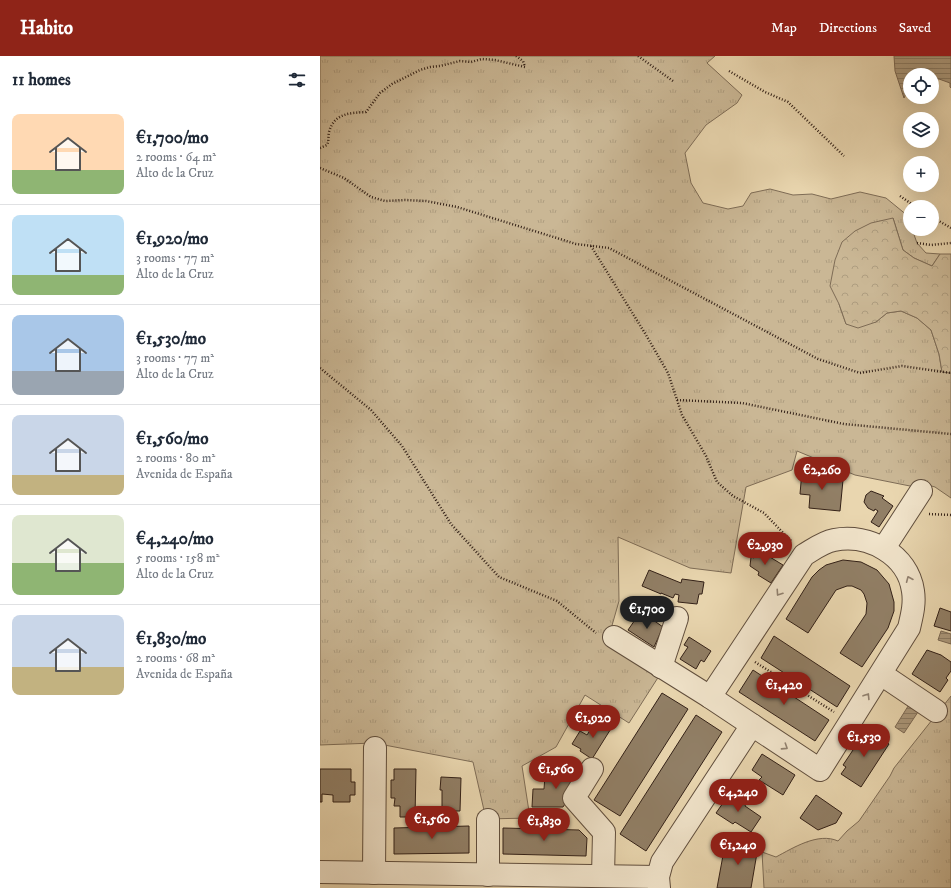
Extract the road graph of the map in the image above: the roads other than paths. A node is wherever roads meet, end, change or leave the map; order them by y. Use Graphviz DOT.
graph roads {
  1 [pos="921,491"];
  2 [pos="884,548"];
  3 [pos="677,618"];
  4 [pos="607,638"];
  5 [pos="662,667"];
  6 [pos="881,674"];
  7 [pos="710,697"];
  8 [pos="936,711"];
  9 [pos="752,725"];
  10 [pos="375,748"];
  11 [pos="592,769"];
  12 [pos="488,820"];
  13 [pos="320,872"];
  14 [pos="374,873"];
  15 [pos="488,875"];
  16 [pos="603,876"];
  17 [pos="659,883"];
  1 -- 2 [label="street"];
  6 -- 2 [label="street, one-way"];
  2 -- 7 [label="street, one-way"];
  3 -- 5 [label="street"];
  4 -- 5 [label="street"];
  5 -- 7 [label="street"];
  6 -- 8 [label="street"];
  9 -- 6 [label="street, one-way"];
  7 -- 9 [label="street"];
  9 -- 17 [label="street"];
  10 -- 14 [label="street"];
  11 -- 16 [label="street"];
  12 -- 15 [label="street"];
  13 -- 14 [label="street"];
  14 -- 15 [label="street"];
  15 -- 16 [label="street"];
  16 -- 17 [label="street"];
}
